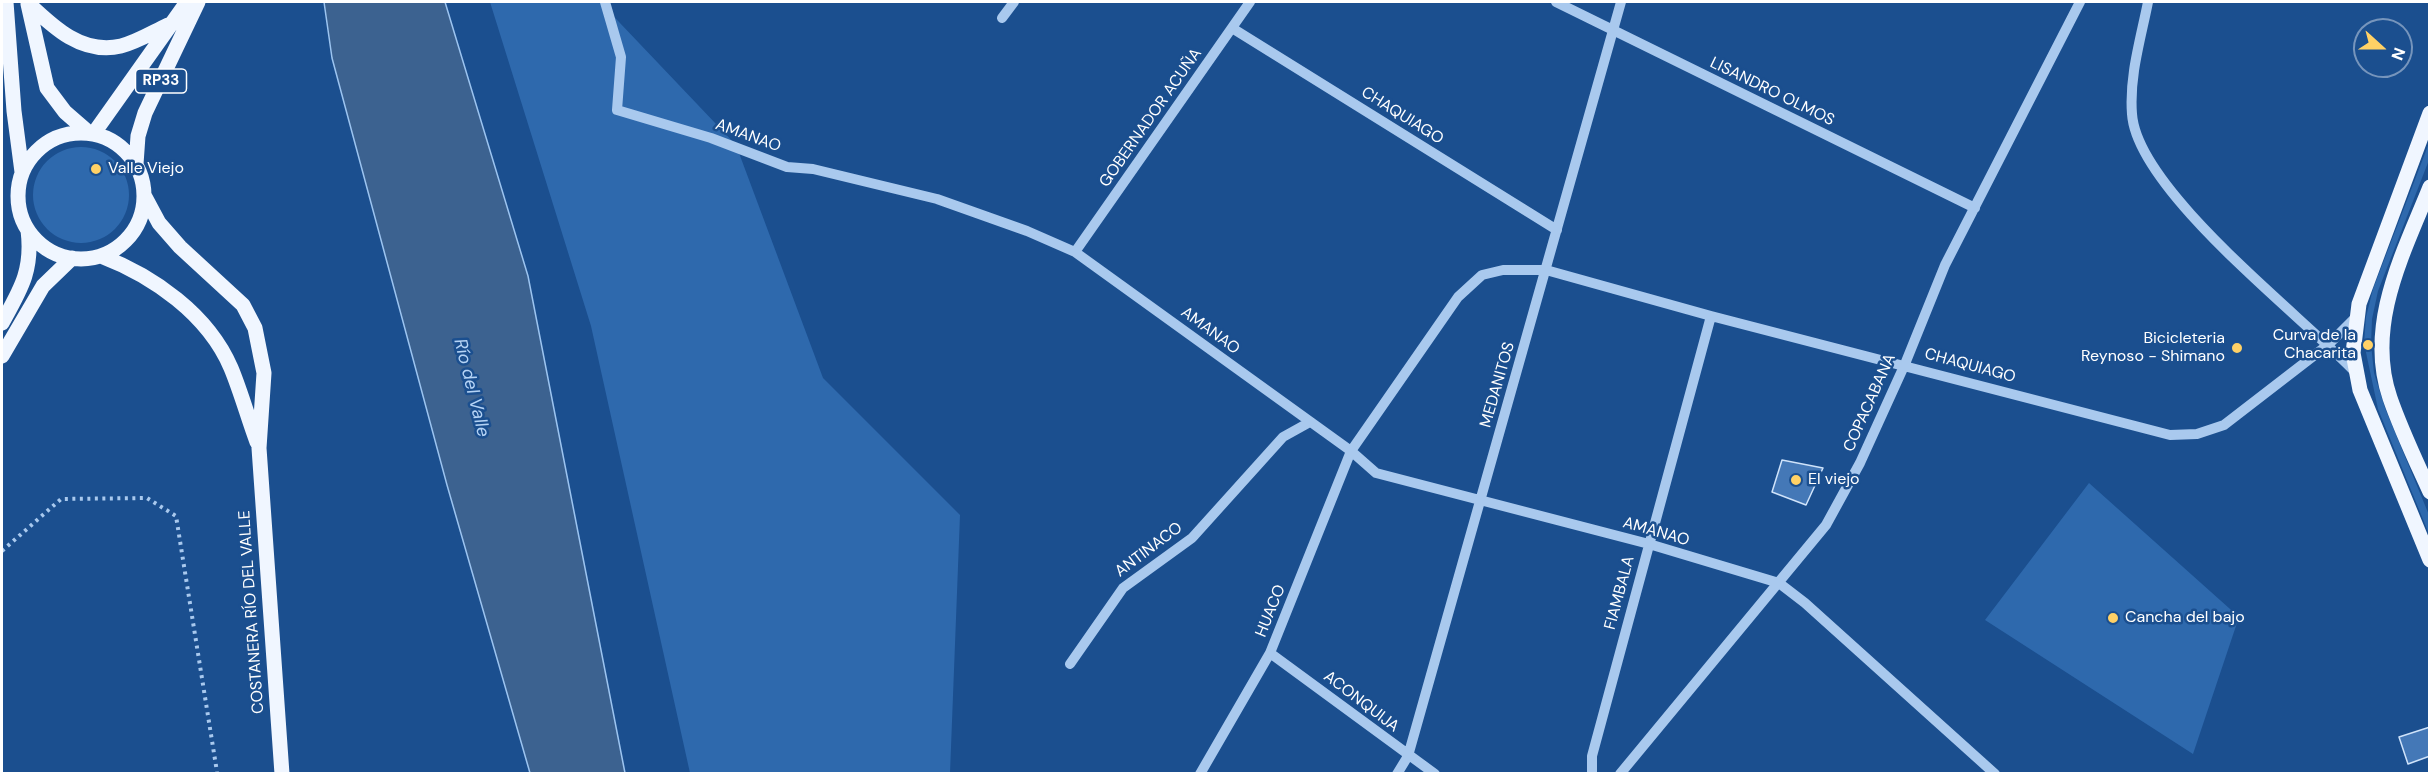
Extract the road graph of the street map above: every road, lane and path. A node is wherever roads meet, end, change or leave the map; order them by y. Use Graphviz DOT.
graph roads {
  1 [pos="6,2"];
  2 [pos="28,2"];
  3 [pos="187,2"];
  4 [pos="198,2"];
  5 [pos="605,2"];
  6 [pos="1014,2"];
  7 [pos="1250,2"];
  8 [pos="1556,2"];
  9 [pos="1621,2"];
  10 [pos="2080,2"];
  11 [pos="2148,2"];
  12 [pos="1002,18"];
  13 [pos="168,26"];
  14 [pos="1232,28"];
  15 [pos="1613,30"];
  16 [pos="2430,113"];
  17 [pos="91,133"];
  18 [pos="136,164"];
  19 [pos="22,172"];
  20 [pos="2430,187"];
  21 [pos="144,195"];
  22 [pos="1975,208"];
  23 [pos="28,230"];
  24 [pos="1557,230"];
  25 [pos="1075,252"];
  26 [pos="101,256"];
  27 [pos="72,258"];
  28 [pos="1546,270"];
  29 [pos="1711,316"];
  30 [pos="2355,318"];
  31 [pos="2,323"];
  32 [pos="2329,344"];
  33 [pos="2,356"];
  34 [pos="1905,364"];
  35 [pos="2356,373"];
  36 [pos="1310,422"];
  37 [pos="259,448"];
  38 [pos="1351,452"];
  39 [pos="2430,492"];
  40 [pos="1482,501"];
  41 [pos="1649,544"];
  42 [pos="2,551"];
  43 [pos="2430,560"];
  44 [pos="1779,583"];
  45 [pos="1270,653"];
  46 [pos="1070,664"];
  47 [pos="1408,756"];
  48 [pos="217,772"];
  49 [pos="282,774"];
  50 [pos="1200,774"];
  51 [pos="1397,774"];
  52 [pos="1435,774"];
  53 [pos="1592,774"];
  54 [pos="1620,774"];
  55 [pos="1995,774"];
  1 -- 19 [label="main road"];
  2 -- 13 [label="main road"];
  2 -- 17 [label="main road"];
  3 -- 13 [label="main road, RP33"];
  4 -- 18 [label="main road, RP33"];
  5 -- 25 [label="street, AMANAO"];
  6 -- 12 [label="street"];
  7 -- 14 [label="street, GOBERNADOR ACUÑA"];
  8 -- 15 [label="street, LISANDRO OLMOS"];
  9 -- 15 [label="street, MEDANITOS"];
  10 -- 22 [label="street, COPACABANA"];
  11 -- 32 [label="street"];
  13 -- 17 [label="main road, RP33"];
  14 -- 24 [label="street, CHAQUIAGO"];
  14 -- 25 [label="street, GOBERNADOR ACUÑA"];
  15 -- 22 [label="street, LISANDRO OLMOS"];
  15 -- 24 [label="street, MEDANITOS"];
  16 -- 30 [label="main road"];
  17 -- 18 [label="main road, RP33"];
  17 -- 19 [label="main road"];
  18 -- 21 [label="main road, RP33"];
  19 -- 23 [label="main road"];
  20 -- 39 [label="main road"];
  21 -- 26 [label="main road, RP33"];
  21 -- 37 [label="main road, COSTANERA RÍO DEL VALLE"];
  22 -- 34 [label="street, COPACABANA"];
  23 -- 27 [label="main road"];
  23 -- 31 [label="main road"];
  24 -- 28 [label="street, MEDANITOS"];
  25 -- 36 [label="street, AMANAO"];
  26 -- 27 [label="main road"];
  26 -- 37 [label="main road, COSTANERA RÍO DEL VALLE"];
  27 -- 33 [label="main road"];
  28 -- 29 [label="street, CHAQUIAGO"];
  28 -- 38 [label="street"];
  28 -- 40 [label="street, MEDANITOS"];
  29 -- 34 [label="street, CHAQUIAGO"];
  29 -- 41 [label="street, FIAMBALA"];
  30 -- 32 [label="street, CHAQUIAGO"];
  30 -- 35 [label="main road"];
  32 -- 34 [label="street, CHAQUIAGO"];
  32 -- 35 [label="street"];
  34 -- 44 [label="street, COPACABANA"];
  35 -- 43 [label="main road"];
  36 -- 38 [label="street, AMANAO"];
  36 -- 46 [label="street, ANTINACO"];
  37 -- 49 [label="main road, COSTANERA RÍO DEL VALLE"];
  38 -- 40 [label="street, AMANAO"];
  38 -- 45 [label="street, HUACO"];
  40 -- 41 [label="street, AMANAO"];
  40 -- 47 [label="street, MEDANITOS"];
  41 -- 44 [label="street, AMANAO"];
  41 -- 53 [label="street, FIAMBALA"];
  42 -- 48 [label="path"];
  44 -- 54 [label="street, COPACABANA"];
  44 -- 55 [label="street"];
  45 -- 47 [label="street, ACONQUIJA"];
  45 -- 50 [label="street, HUACO"];
  47 -- 51 [label="street, MEDANITOS"];
  47 -- 52 [label="street, ACONQUIJA"];
}
